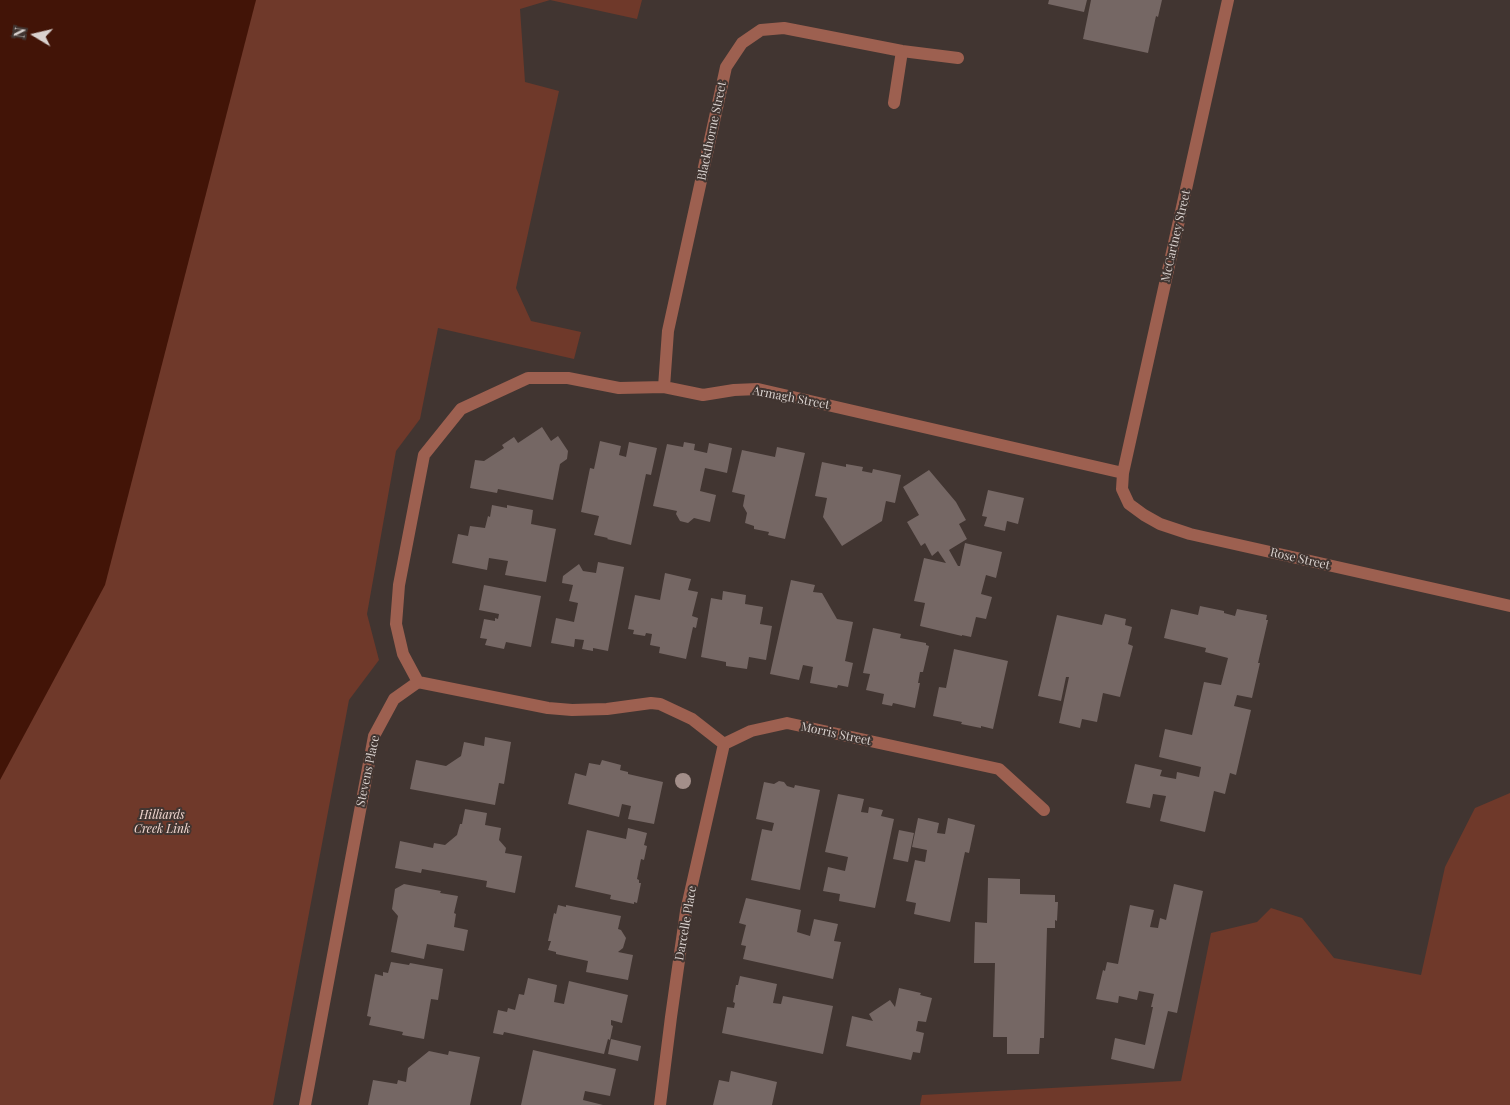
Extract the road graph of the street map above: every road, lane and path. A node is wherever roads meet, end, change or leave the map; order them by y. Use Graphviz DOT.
graph roads {
  1 [pos="1228,0"];
  2 [pos="902,51"];
  3 [pos="958,58"];
  4 [pos="894,103"];
  5 [pos="664,387"];
  6 [pos="1123,473"];
  7 [pos="1510,606"];
  8 [pos="418,682"];
  9 [pos="724,744"];
  10 [pos="1044,810"];
  11 [pos="304,1105"];
  12 [pos="660,1105"];
  1 -- 6 [label="street, McCartney Street"];
  2 -- 3 [label="street, Blackthorne Street"];
  2 -- 4 [label="street"];
  2 -- 5 [label="street, Blackthorne Street"];
  5 -- 6 [label="street, Armagh Street"];
  5 -- 8 [label="street, Armagh Street"];
  6 -- 7 [label="street, Rose Street"];
  8 -- 9 [label="street"];
  8 -- 11 [label="street, Stevens Place"];
  9 -- 10 [label="street, Morris Street"];
  9 -- 12 [label="street, Darcelle Place"];
}
